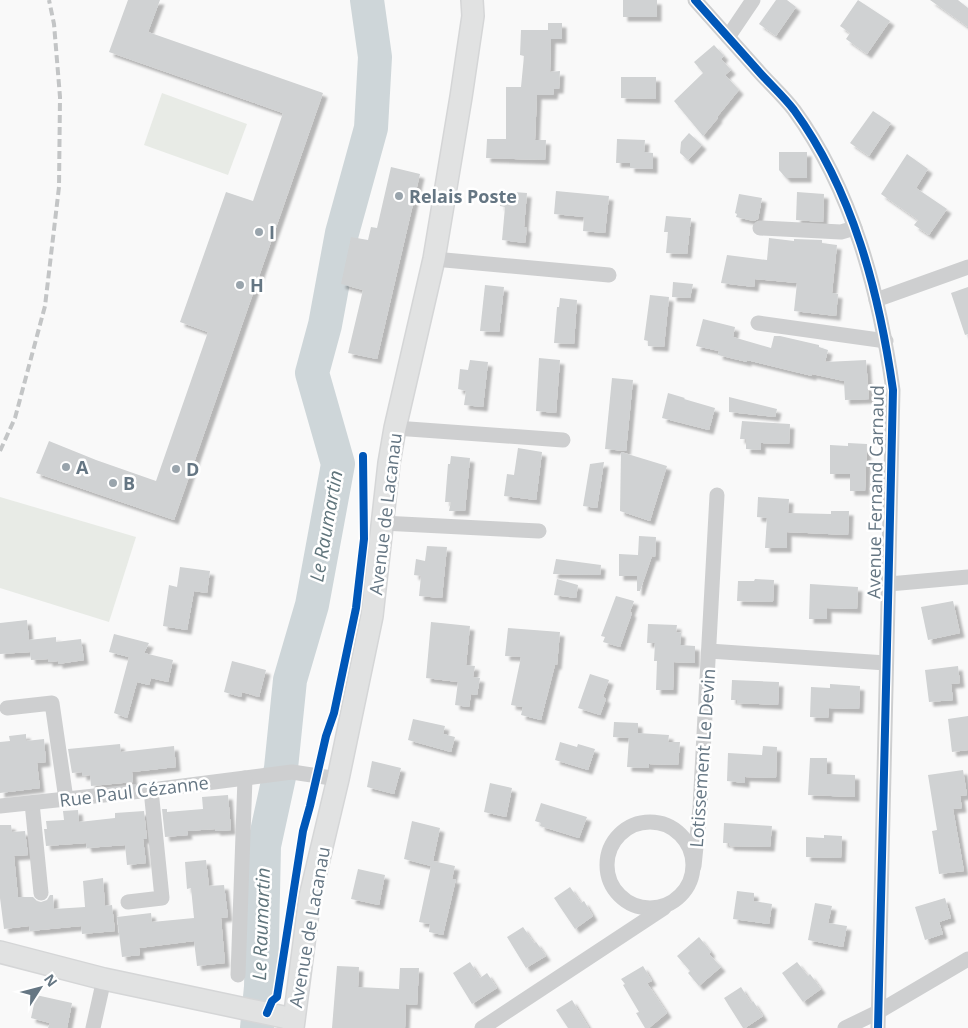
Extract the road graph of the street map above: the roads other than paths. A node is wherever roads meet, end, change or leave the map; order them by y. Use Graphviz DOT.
graph roads {
  1 [pos="472,0"];
  2 [pos="695,0"];
  3 [pos="753,0"];
  4 [pos="728,37"];
  5 [pos="760,228"];
  6 [pos="855,228"];
  7 [pos="434,259"];
  8 [pos="968,267"];
  9 [pos="609,275"];
  10 [pos="876,300"];
  11 [pos="758,323"];
  12 [pos="886,341"];
  13 [pos="395,428"];
  14 [pos="563,440"];
  15 [pos="717,495"];
  16 [pos="382,523"];
  17 [pos="539,531"];
  18 [pos="968,576"];
  19 [pos="889,584"];
  20 [pos="709,651"];
  21 [pos="886,663"];
  22 [pos="8,708"];
  23 [pos="245,778"];
  24 [pos="338,778"];
  25 [pos="151,790"];
  26 [pos="66,799"];
  27 [pos="32,802"];
  28 [pos="0,806"];
  29 [pos="694,866"];
  30 [pos="41,893"];
  31 [pos="678,899"];
  32 [pos="128,902"];
  33 [pos="0,952"];
  34 [pos="968,959"];
  35 [pos="238,975"];
  36 [pos="104,979"];
  37 [pos="878,1012"];
  38 [pos="504,1022"];
  39 [pos="293,1023"];
  40 [pos="93,1028"];
  41 [pos="482,1028"];
  42 [pos="845,1028"];
  43 [pos="878,1028"];
  1 -- 7 [label="street, Avenue de Lacanau"];
  2 -- 4 [label="street, Avenue Fernand Carnaud"];
  3 -- 4 [label="street"];
  4 -- 6 [label="street, Avenue Fernand Carnaud"];
  5 -- 6 [label="street"];
  6 -- 10 [label="street, Avenue Fernand Carnaud"];
  7 -- 9 [label="street"];
  7 -- 13 [label="street, Avenue de Lacanau"];
  8 -- 10 [label="street"];
  10 -- 12 [label="street, Avenue Fernand Carnaud"];
  11 -- 12 [label="street"];
  12 -- 19 [label="street, Avenue Fernand Carnaud"];
  13 -- 14 [label="street"];
  13 -- 16 [label="street, Avenue de Lacanau"];
  15 -- 20 [label="street, Lotissement Le Devin"];
  16 -- 17 [label="street"];
  16 -- 24 [label="street, Avenue de Lacanau"];
  18 -- 19 [label="street"];
  19 -- 21 [label="street, Avenue Fernand Carnaud"];
  20 -- 21 [label="street, Lotissement Le Devin"];
  20 -- 29 [label="street, Lotissement Le Devin"];
  21 -- 37 [label="street, Avenue Fernand Carnaud"];
  22 -- 26 [label="street"];
  23 -- 24 [label="street, Rue Paul Cézanne"];
  23 -- 25 [label="street, Rue Paul Cézanne"];
  23 -- 35 [label="street"];
  24 -- 39 [label="street, Avenue de Lacanau"];
  25 -- 26 [label="street, Rue Paul Cézanne"];
  25 -- 32 [label="street"];
  26 -- 27 [label="street, Rue Paul Cézanne"];
  27 -- 28 [label="street, Rue Paul Cézanne"];
  27 -- 30 [label="street"];
  29 -- 31 [label="street"];
  29 -- 31 [label="street"];
  31 -- 38 [label="street"];
  33 -- 36 [label="street"];
  34 -- 37 [label="street"];
  36 -- 39 [label="street"];
  36 -- 40 [label="street"];
  37 -- 42 [label="street"];
  37 -- 43 [label="street, Avenue Fernand Carnaud"];
  38 -- 41 [label="street"];
}
